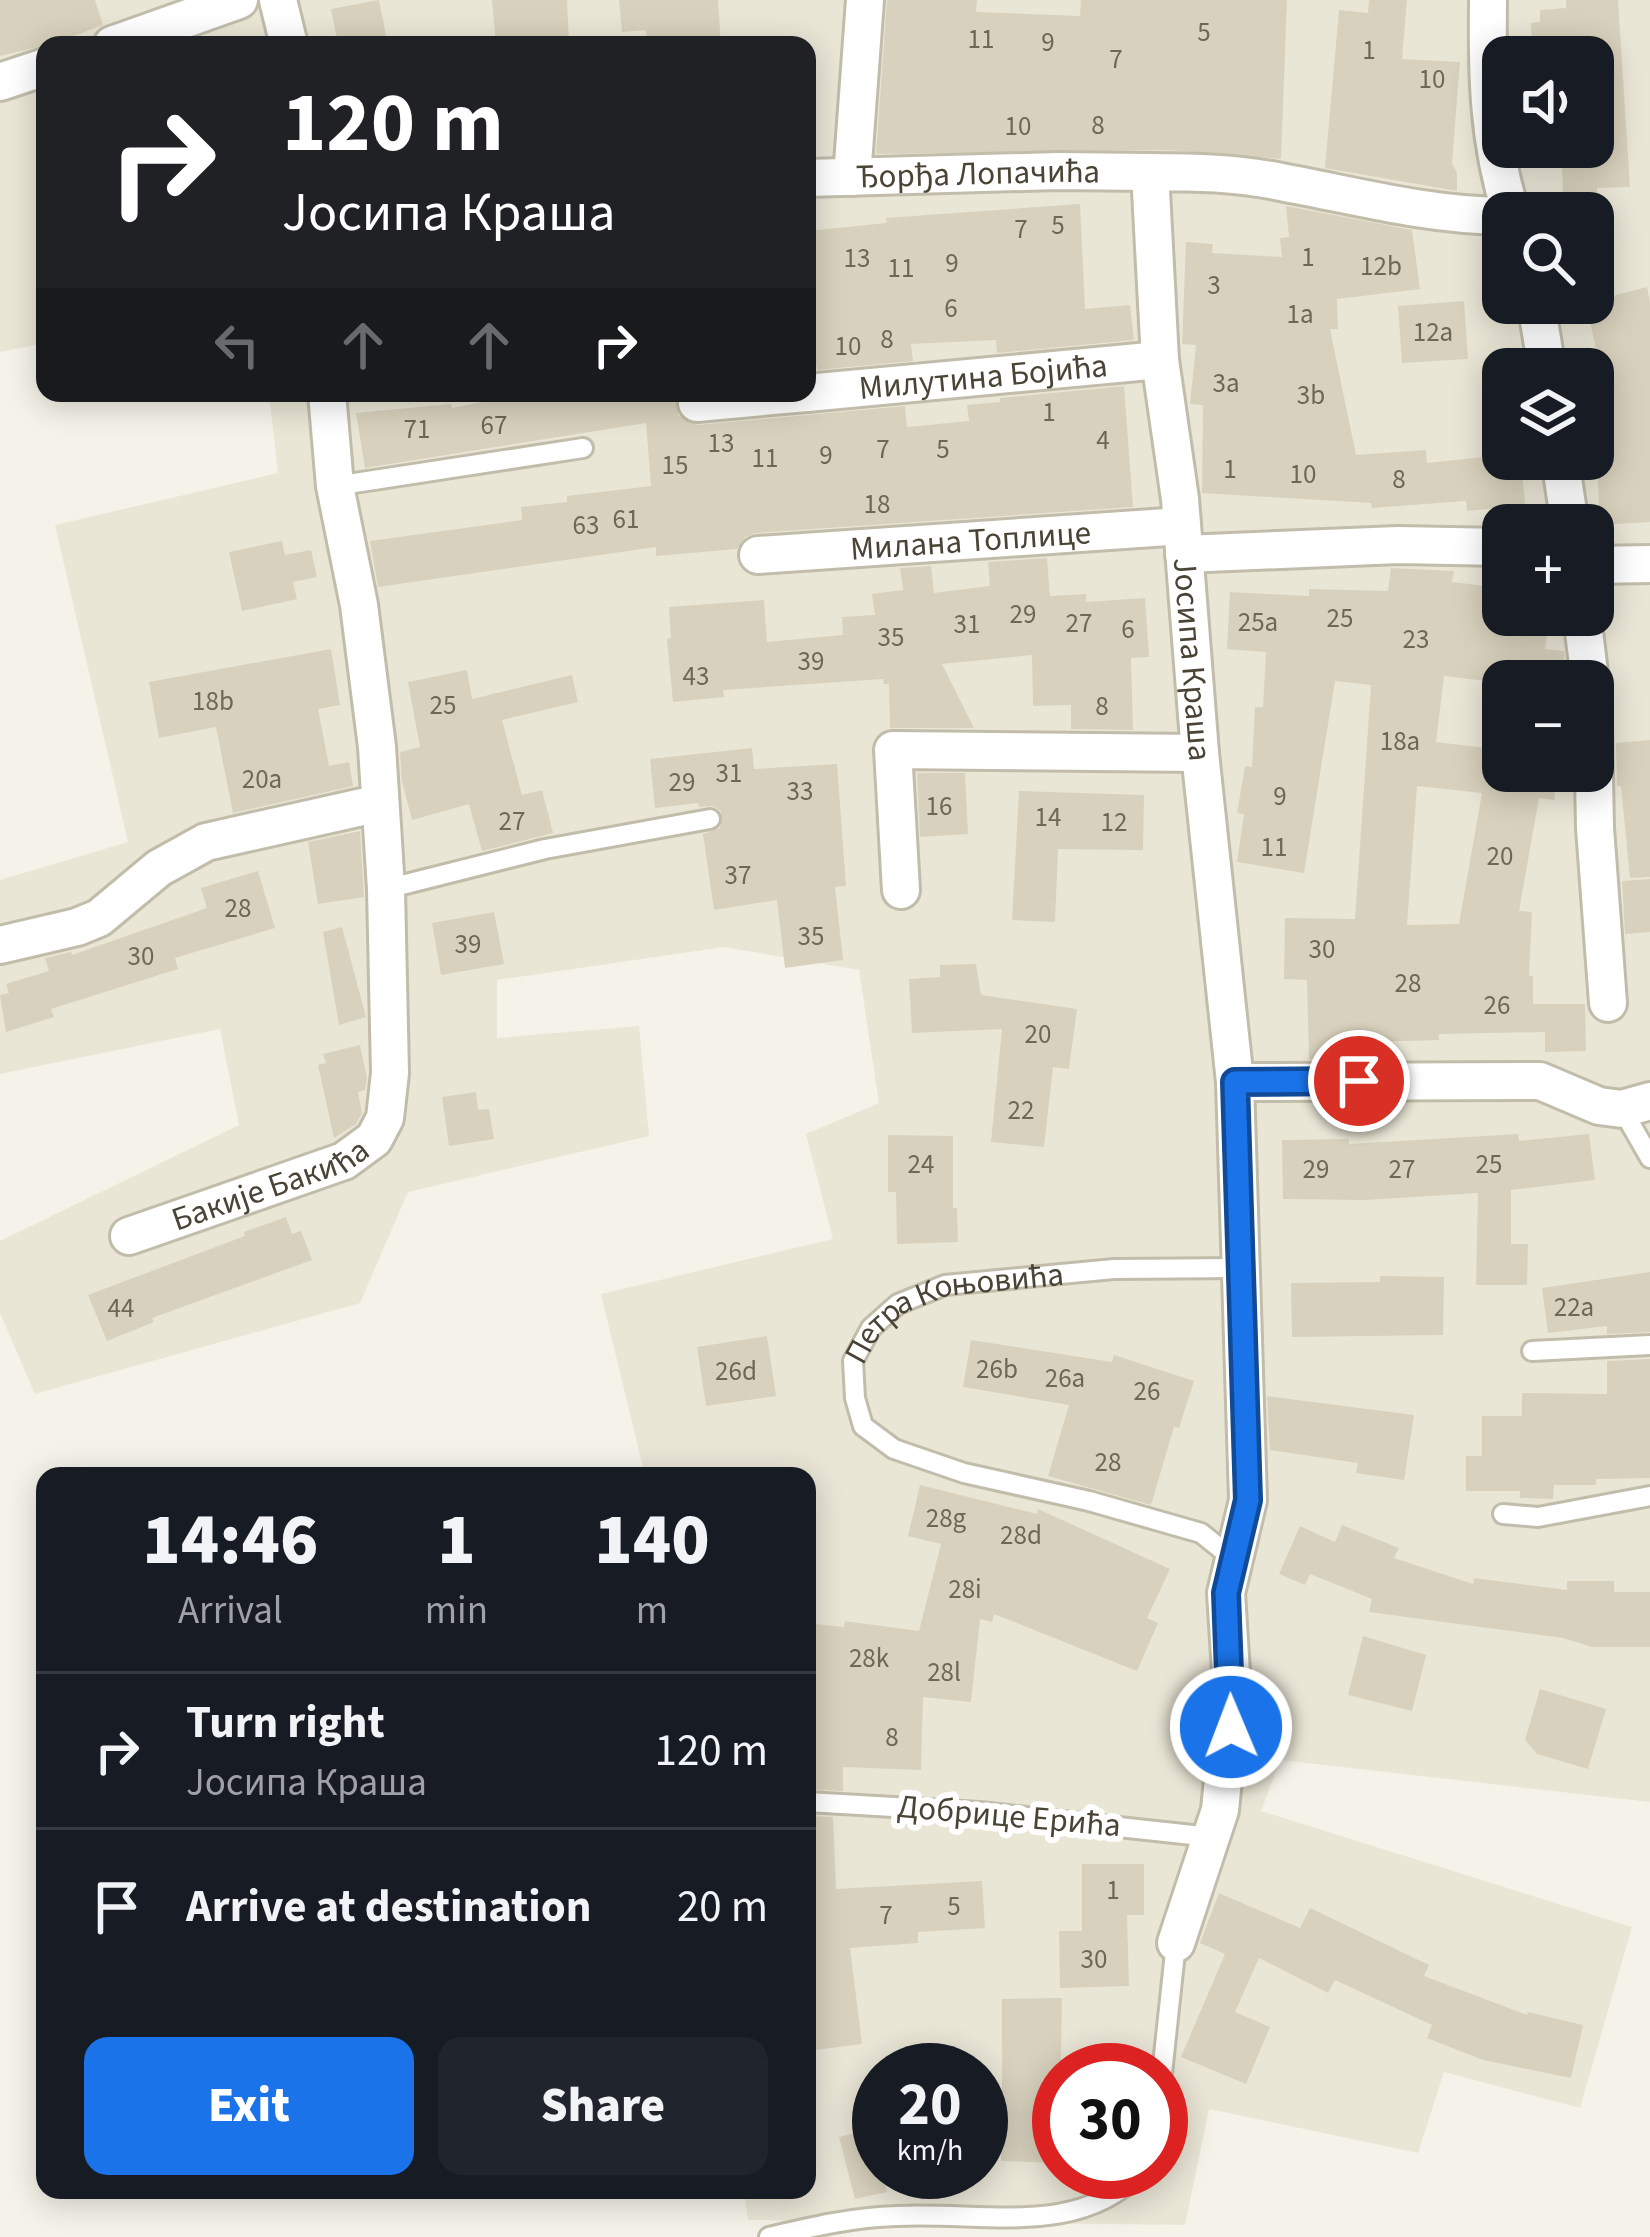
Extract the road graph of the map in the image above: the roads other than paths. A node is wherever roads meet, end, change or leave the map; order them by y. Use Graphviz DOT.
graph roads {
  1 [pos="239,0"];
  2 [pos="865,0"];
  3 [pos="1488,0"];
  4 [pos="284,2"];
  5 [pos="137,36"];
  6 [pos="288,36"];
  7 [pos="36,70"];
  8 [pos="0,82"];
  9 [pos="1150,172"];
  10 [pos="851,177"];
  11 [pos="816,178"];
  12 [pos="1506,192"];
  13 [pos="1482,215"];
  14 [pos="1160,361"];
  15 [pos="816,392"];
  16 [pos="328,402"];
  17 [pos="717,402"];
  18 [pos="697,404"];
  19 [pos="583,448"];
  20 [pos="335,486"];
  21 [pos="1183,540"];
  22 [pos="1482,547"];
  23 [pos="758,555"];
  24 [pos="1650,564"];
  25 [pos="1614,565"];
  26 [pos="1199,753"];
  27 [pos="1594,792"];
  28 [pos="380,803"];
  29 [pos="710,819"];
  30 [pos="386,889"];
  31 [pos="901,890"];
  32 [pos="0,944"];
  33 [pos="1608,1003"];
  34 [pos="1235,1082"];
  35 [pos="1636,1105"];
  36 [pos="1650,1158"];
  37 [pos="129,1236"];
  38 [pos="1241,1268"];
  39 [pos="1650,1345"];
  40 [pos="1532,1351"];
  41 [pos="1650,1496"];
  42 [pos="1503,1514"];
  43 [pos="1232,1558"];
  44 [pos="816,1803"];
  45 [pos="1210,1837"];
  46 [pos="1176,1943"];
  47 [pos="1165,2043"];
  48 [pos="1118,2199"];
  49 [pos="769,2237"];
  1 -- 5 [label="street"];
  2 -- 10 [label="street"];
  3 -- 12 [label="street"];
  4 -- 6 [label="street"];
  7 -- 8 [label="street"];
  9 -- 10 [label="street, Ђорђа Лопачића"];
  9 -- 13 [label="street"];
  9 -- 14 [label="street, Јосипа Краша"];
  10 -- 11 [label="street, Ђорђа Лопачића"];
  14 -- 15 [label="street, Милутина Бојића"];
  14 -- 21 [label="street, Јосипа Краша"];
  16 -- 20 [label="street, Бакије Бакића"];
  17 -- 18 [label="street, Милутина Бојића"];
  19 -- 20 [label="lane"];
  20 -- 28 [label="street, Бакије Бакића"];
  21 -- 22 [label="street, Милана Топлице"];
  21 -- 23 [label="street, Милана Топлице"];
  21 -- 26 [label="street, Јосипа Краша"];
  24 -- 25 [label="street"];
  26 -- 31 [label="street"];
  26 -- 34 [label="street, Јосипа Краша"];
  27 -- 33 [label="street"];
  28 -- 30 [label="street, Бакије Бакића"];
  28 -- 32 [label="street"];
  29 -- 30 [label="lane"];
  30 -- 37 [label="street, Бакије Бакића"];
  34 -- 35 [label="street"];
  34 -- 38 [label="street"];
  35 -- 36 [label="lane"];
  38 -- 43 [label="street"];
  38 -- 43 [label="lane, Петра Коњовића"];
  39 -- 40 [label="lane"];
  41 -- 42 [label="lane"];
  43 -- 45 [label="street"];
  44 -- 45 [label="lane, Добрице Ерића"];
  45 -- 46 [label="street"];
  46 -- 47 [label="lane"];
  48 -- 49 [label="lane"];
}
